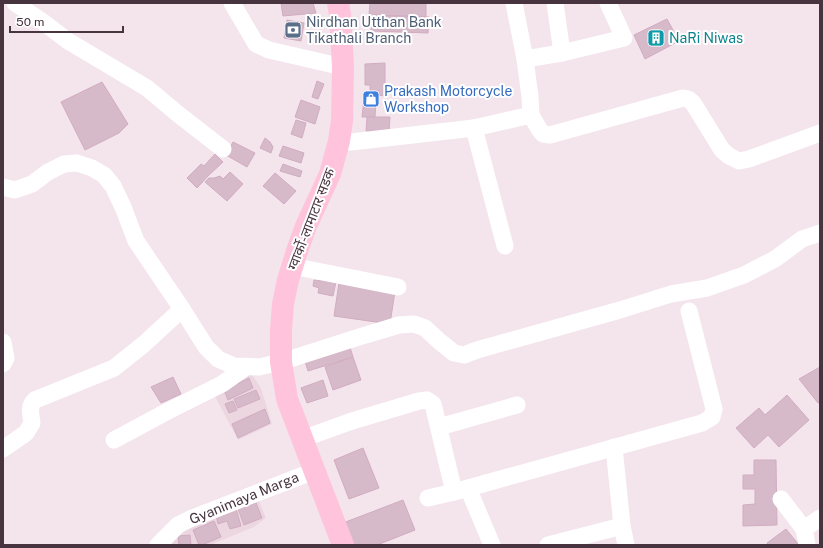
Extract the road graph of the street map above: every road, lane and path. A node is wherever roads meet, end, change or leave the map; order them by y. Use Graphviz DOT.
graph roads {
  1 [pos="15,3"];
  2 [pos="232,3"];
  3 [pos="338,3"];
  4 [pos="514,3"];
  5 [pos="555,3"];
  6 [pos="608,3"];
  7 [pos="562,53"];
  8 [pos="525,59"];
  9 [pos="343,67"];
  10 [pos="531,115"];
  11 [pos="474,128"];
  12 [pos="820,133"];
  13 [pos="339,141"];
  14 [pos="223,149"];
  15 [pos="3,187"];
  16 [pos="820,233"];
  17 [pos="505,246"];
  18 [pos="292,266"];
  19 [pos="398,287"];
  20 [pos="182,309"];
  21 [pos="689,311"];
  22 [pos="3,342"];
  23 [pos="281,362"];
  24 [pos="3,364"];
  25 [pos="246,367"];
  26 [pos="517,405"];
  27 [pos="439,428"];
  28 [pos="302,439"];
  29 [pos="114,440"];
  30 [pos="614,447"];
  31 [pos="3,448"];
  32 [pos="314,471"];
  33 [pos="461,490"];
  34 [pos="428,498"];
  35 [pos="781,499"];
  36 [pos="820,518"];
  37 [pos="622,526"];
  38 [pos="805,537"];
  39 [pos="158,545"];
  40 [pos="343,545"];
  41 [pos="492,545"];
  42 [pos="548,545"];
  43 [pos="626,545"];
  1 -- 14 [label="street"];
  2 -- 9 [label="street"];
  3 -- 9 [label="main road, ग्वार्को-लामाटार सडक"];
  4 -- 8 [label="street"];
  5 -- 7 [label="street"];
  6 -- 7 [label="street"];
  7 -- 8 [label="street"];
  8 -- 10 [label="street"];
  9 -- 13 [label="main road, ग्वार्को-लामाटार सडक"];
  10 -- 11 [label="street"];
  10 -- 12 [label="street"];
  11 -- 13 [label="street"];
  11 -- 17 [label="street"];
  13 -- 18 [label="main road, ग्वार्को-लामाटार सडक"];
  15 -- 20 [label="street"];
  16 -- 23 [label="street"];
  18 -- 19 [label="street"];
  18 -- 23 [label="main road, ग्वार्को-लामाटार सडक"];
  20 -- 25 [label="street"];
  20 -- 31 [label="street"];
  21 -- 30 [label="street"];
  22 -- 24 [label="street"];
  23 -- 25 [label="street"];
  23 -- 28 [label="main road, ग्वार्को-लामाटार सडक"];
  25 -- 29 [label="street"];
  26 -- 27 [label="street"];
  27 -- 28 [label="street"];
  27 -- 33 [label="street"];
  28 -- 32 [label="main road, ग्वार्को-लामाटार सडक"];
  30 -- 33 [label="street"];
  30 -- 37 [label="street"];
  32 -- 39 [label="street, Gyanimaya Marga"];
  32 -- 40 [label="main road, ग्वार्को-लामाटार सडक"];
  33 -- 34 [label="street"];
  33 -- 41 [label="street"];
  35 -- 38 [label="street"];
  36 -- 38 [label="street"];
  37 -- 42 [label="street"];
  37 -- 43 [label="street"];
}
